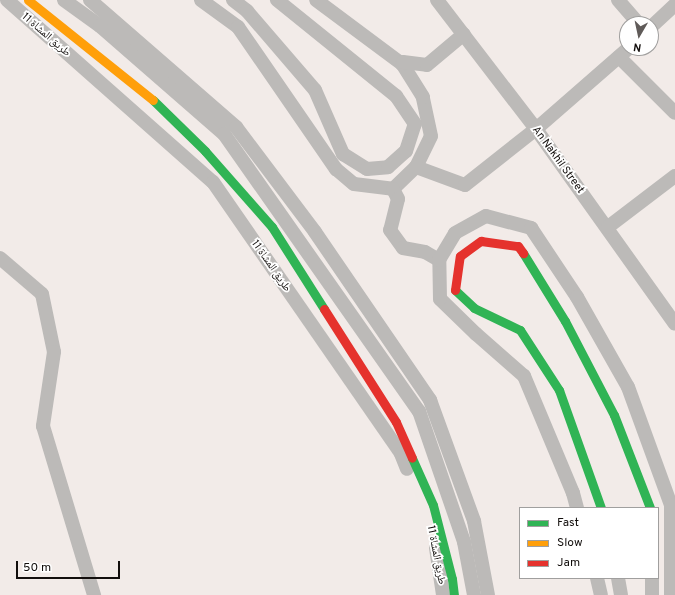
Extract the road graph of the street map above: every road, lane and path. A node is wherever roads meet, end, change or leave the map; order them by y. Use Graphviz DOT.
graph roads {
  1 [pos="7,0"];
  2 [pos="28,0"];
  3 [pos="64,0"];
  4 [pos="90,0"];
  5 [pos="201,0"];
  6 [pos="233,0"];
  7 [pos="277,0"];
  8 [pos="316,0"];
  9 [pos="618,0"];
  10 [pos="443,2"];
  11 [pos="675,5"];
  12 [pos="632,16"];
  13 [pos="659,20"];
  14 [pos="464,34"];
  15 [pos="619,56"];
  16 [pos="627,56"];
  17 [pos="402,64"];
  18 [pos="675,113"];
  19 [pos="536,130"];
  20 [pos="416,167"];
  21 [pos="675,176"];
  22 [pos="393,189"];
  23 [pos="608,227"];
  24 [pos="0,258"];
  25 [pos="439,260"];
  26 [pos="675,324"];
  27 [pos="577,507"];
  28 [pos="601,507"];
  29 [pos="650,507"];
  30 [pos="597,579"];
  31 [pos="618,579"];
  32 [pos="652,579"];
  33 [pos="94,595"];
  34 [pos="443,595"];
  35 [pos="454,595"];
  36 [pos="474,595"];
  37 [pos="488,595"];
  38 [pos="601,595"];
  39 [pos="621,595"];
  40 [pos="652,595"];
  41 [pos="671,595"];
  1 -- 34 [label="street, طريق المشاة 11"];
  2 -- 35 [label="street"];
  3 -- 36 [label="street"];
  4 -- 37 [label="street"];
  5 -- 22 [label="street"];
  6 -- 7 [label="street"];
  8 -- 17 [label="street"];
  9 -- 12 [label="street"];
  10 -- 14 [label="street, An Nakhil Street"];
  11 -- 13 [label="street"];
  14 -- 17 [label="street"];
  14 -- 19 [label="street, An Nakhil Street"];
  15 -- 19 [label="street"];
  16 -- 18 [label="street"];
  17 -- 20 [label="street"];
  19 -- 20 [label="street"];
  19 -- 23 [label="street, An Nakhil Street"];
  20 -- 22 [label="street"];
  21 -- 23 [label="street"];
  22 -- 25 [label="street"];
  23 -- 26 [label="street, An Nakhil Street"];
  24 -- 33 [label="street"];
  25 -- 27 [label="street"];
  25 -- 41 [label="street"];
  28 -- 29 [label="street"];
  30 -- 38 [label="street"];
  31 -- 39 [label="street"];
  32 -- 40 [label="street"];
}
